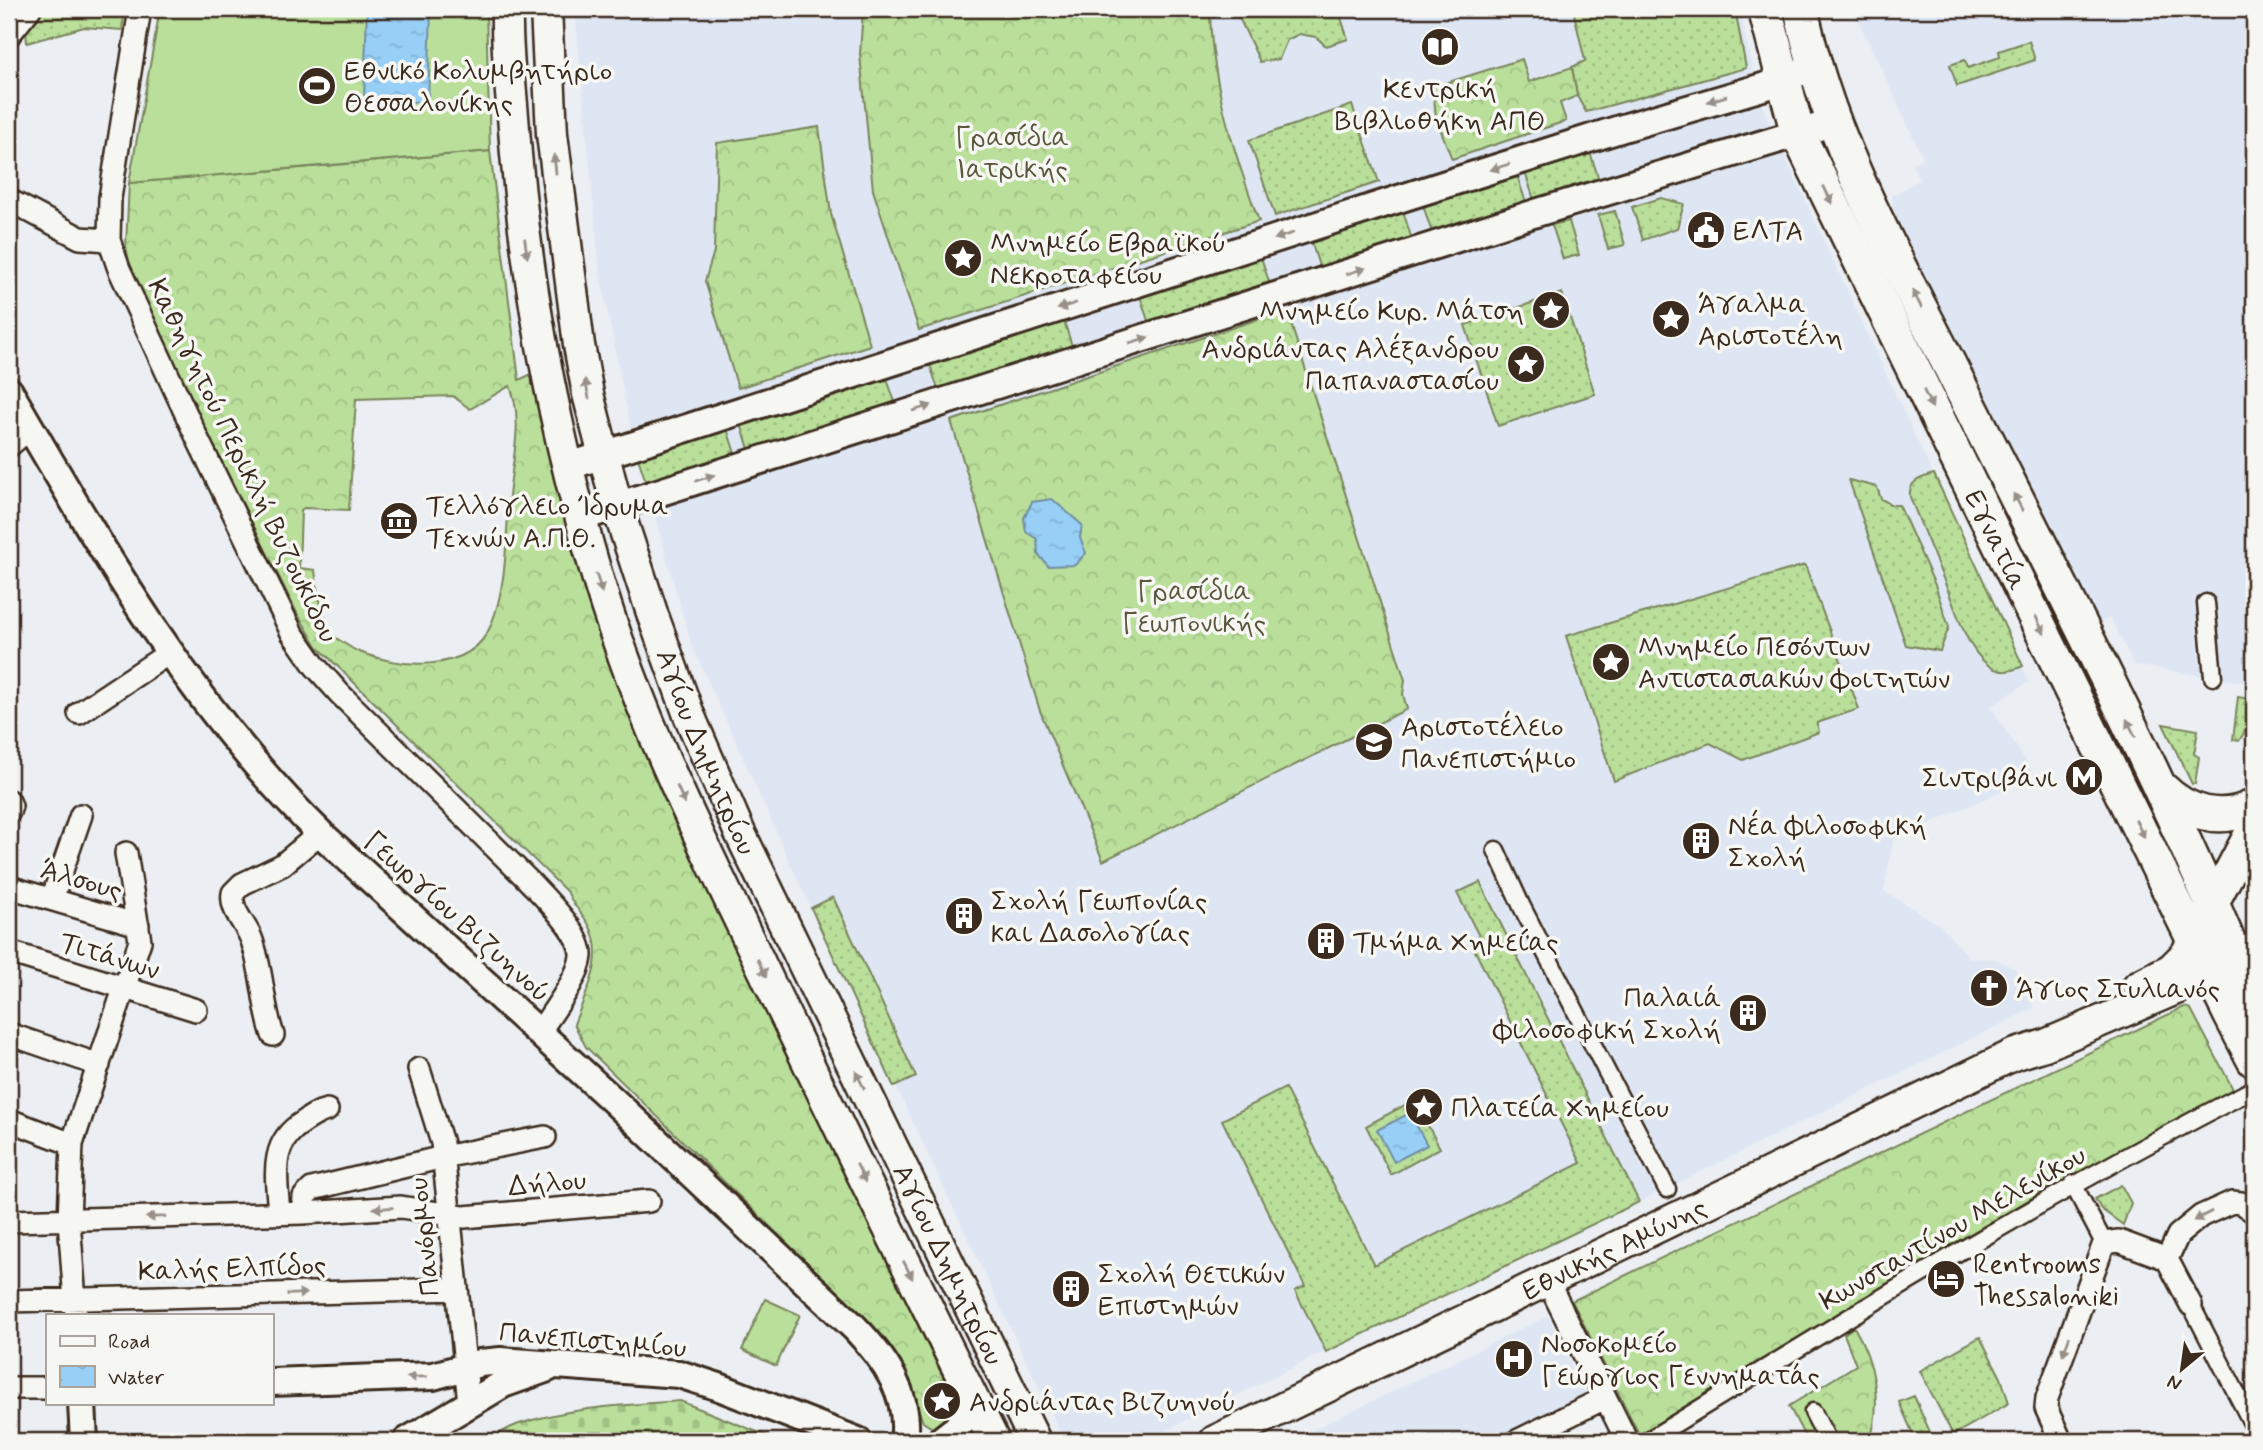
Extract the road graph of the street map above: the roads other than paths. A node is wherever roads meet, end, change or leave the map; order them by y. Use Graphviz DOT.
graph roads {
  1 [pos="30,9"];
  2 [pos="140,9"];
  3 [pos="507,9"];
  4 [pos="547,9"];
  5 [pos="1765,9"];
  6 [pos="1801,9"];
  7 [pos="9,35"];
  8 [pos="1813,64"];
  9 [pos="1783,81"];
  10 [pos="1835,122"];
  11 [pos="1798,134"];
  12 [pos="9,200"];
  13 [pos="109,240"];
  14 [pos="9,391"];
  15 [pos="30,428"];
  16 [pos="9,446"];
  17 [pos="604,455"];
  18 [pos="569,466"];
  19 [pos="617,506"];
  20 [pos="582,517"];
  21 [pos="2206,603"];
  22 [pos="169,653"];
  23 [pos="2213,677"];
  24 [pos="79,713"];
  25 [pos="2162,789"];
  26 [pos="9,801"];
  27 [pos="2254,806"];
  28 [pos="9,812"];
  29 [pos="81,815"];
  30 [pos="2254,826"];
  31 [pos="320,833"];
  32 [pos="1496,850"];
  33 [pos="125,853"];
  34 [pos="9,887"];
  35 [pos="52,899"];
  36 [pos="2213,904"];
  37 [pos="138,925"];
  38 [pos="2194,939"];
  39 [pos="9,952"];
  40 [pos="2233,960"];
  41 [pos="125,989"];
  42 [pos="2254,1004"];
  43 [pos="196,1010"];
  44 [pos="539,1033"];
  45 [pos="9,1034"];
  46 [pos="273,1035"];
  47 [pos="2012,1055"];
  48 [pos="2254,1059"];
  49 [pos="99,1065"];
  50 [pos="418,1069"];
  51 [pos="2254,1089"];
  52 [pos="327,1110"];
  53 [pos="9,1120"];
  54 [pos="545,1137"];
  55 [pos="72,1143"];
  56 [pos="443,1157"];
  57 [pos="2073,1184"];
  58 [pos="1667,1189"];
  59 [pos="649,1201"];
  60 [pos="2254,1212"];
  61 [pos="303,1213"];
  62 [pos="279,1214"];
  63 [pos="450,1214"];
  64 [pos="69,1220"];
  65 [pos="9,1221"];
  66 [pos="2115,1243"];
  67 [pos="2167,1259"];
  68 [pos="1547,1280"];
  69 [pos="457,1289"];
  70 [pos="9,1301"];
  71 [pos="2191,1305"];
  72 [pos="75,1308"];
  73 [pos="556,1366"];
  74 [pos="465,1367"];
  75 [pos="273,1382"];
  76 [pos="9,1388"];
  77 [pos="46,1388"];
  78 [pos="972,1397"];
  79 [pos="1605,1398"];
  80 [pos="82,1404"];
  81 [pos="469,1404"];
  82 [pos="1813,1412"];
  83 [pos="2254,1427"];
  84 [pos="84,1441"];
  85 [pos="407,1441"];
  86 [pos="858,1441"];
  87 [pos="904,1441"];
  88 [pos="940,1441"];
  89 [pos="994,1441"];
  90 [pos="1035,1441"];
  91 [pos="1215,1441"];
  92 [pos="1517,1441"];
  93 [pos="1627,1441"];
  94 [pos="1647,1441"];
  95 [pos="1828,1441"];
  96 [pos="2061,1441"];
  1 -- 7 [label="street"];
  2 -- 13 [label="street, Καθηγητού Περικλή Βυζουκίδου"];
  3 -- 18 [label="main road, Αγίου Δημητρίου, one-way"];
  17 -- 4 [label="main road, Αγίου Δημητρίου, one-way"];
  5 -- 9 [label="main road, Εγνατία"];
  6 -- 8 [label="main road, Εγνατία"];
  8 -- 9 [label="street"];
  8 -- 10 [label="main road, Εγνατία"];
  9 -- 11 [label="main road, Εγνατία"];
  9 -- 17 [label="street, one-way"];
  10 -- 11 [label="street"];
  25 -- 10 [label="main road, Εγνατία, one-way"];
  19 -- 11 [label="street, one-way"];
  11 -- 38 [label="main road, Εγνατία, one-way"];
  12 -- 13 [label="street"];
  13 -- 44 [label="street, Καθηγητού Περικλή Βυζουκίδου"];
  14 -- 15 [label="street, Γεωργίου Βιζυηνού"];
  15 -- 16 [label="street"];
  15 -- 22 [label="street, Γεωργίου Βιζυηνού"];
  17 -- 18 [label="street"];
  17 -- 19 [label="main road, Αγίου Δημητρίου"];
  18 -- 20 [label="main road, Αγίου Δημητρίου"];
  19 -- 20 [label="street"];
  90 -- 19 [label="main road, Αγίου Δημητρίου, one-way"];
  20 -- 78 [label="main road, Αγίου Δημητρίου, one-way"];
  21 -- 23 [label="street"];
  22 -- 24 [label="street"];
  22 -- 31 [label="street, Γεωργίου Βιζυηνού"];
  25 -- 27 [label="main road"];
  25 -- 36 [label="main road, Εγνατία"];
  26 -- 28 [label="street"];
  29 -- 35 [label="street"];
  30 -- 36 [label="main road, Εθνικής Αμύνης"];
  31 -- 44 [label="street, Γεωργίου Βιζυηνού"];
  31 -- 46 [label="street"];
  32 -- 58 [label="street"];
  33 -- 37 [label="street"];
  34 -- 35 [label="street, Άλσους"];
  35 -- 37 [label="street, Άλσους"];
  36 -- 38 [label="main road, Εθνικής Αμύνης"];
  36 -- 40 [label="main road, Εγνατία"];
  37 -- 41 [label="street"];
  38 -- 40 [label="main road, Εγνατία"];
  38 -- 47 [label="main road, Εθνικής Αμύνης"];
  39 -- 41 [label="street, Τιτάνων"];
  40 -- 42 [label="main road, Εγνατία"];
  40 -- 47 [label="main road, Εθνικής Αμύνης"];
  40 -- 48 [label="main road, Εγνατία"];
  41 -- 43 [label="street, Τιτάνων"];
  41 -- 49 [label="street"];
  44 -- 87 [label="street, Γεωργίου Βιζυηνού"];
  45 -- 49 [label="street"];
  47 -- 68 [label="main road, Εθνικής Αμύνης"];
  49 -- 55 [label="street"];
  50 -- 56 [label="street, Πανόρμου"];
  51 -- 57 [label="street, Κωνσταντίνου Μελενίκου"];
  52 -- 62 [label="street"];
  53 -- 55 [label="street"];
  54 -- 56 [label="street"];
  55 -- 64 [label="street"];
  56 -- 61 [label="street"];
  56 -- 63 [label="street, Πανόρμου"];
  57 -- 66 [label="street"];
  57 -- 94 [label="street, Κωνσταντίνου Μελενίκου"];
  59 -- 63 [label="street, Δήλου"];
  60 -- 67 [label="street, one-way"];
  61 -- 62 [label="street, Δήλου"];
  63 -- 61 [label="street, Δήλου, one-way"];
  62 -- 64 [label="street, Δήλου, one-way"];
  63 -- 69 [label="street, Πανόρμου"];
  64 -- 65 [label="street, Δήλου"];
  64 -- 72 [label="street"];
  66 -- 67 [label="street"];
  66 -- 96 [label="street, one-way"];
  67 -- 71 [label="street"];
  68 -- 79 [label="street"];
  68 -- 91 [label="main road, Εθνικής Αμύνης"];
  72 -- 69 [label="street, Καλής Ελπίδος, one-way"];
  69 -- 74 [label="street, Πανόρμου"];
  70 -- 72 [label="street, Καλής Ελπίδος"];
  71 -- 83 [label="street"];
  73 -- 74 [label="street, Πανεπιστημίου"];
  73 -- 81 [label="street"];
  73 -- 86 [label="street, Πανεπιστημίου"];
  74 -- 75 [label="street, Πανεπιστημίου, one-way"];
  74 -- 81 [label="street, Πανόρμου"];
  76 -- 77 [label="street"];
  78 -- 88 [label="street"];
  78 -- 89 [label="main road, Αγίου Δημητρίου"];
  79 -- 92 [label="street"];
  79 -- 93 [label="street"];
  80 -- 84 [label="street"];
  81 -- 85 [label="street"];
  82 -- 95 [label="street"];
}
